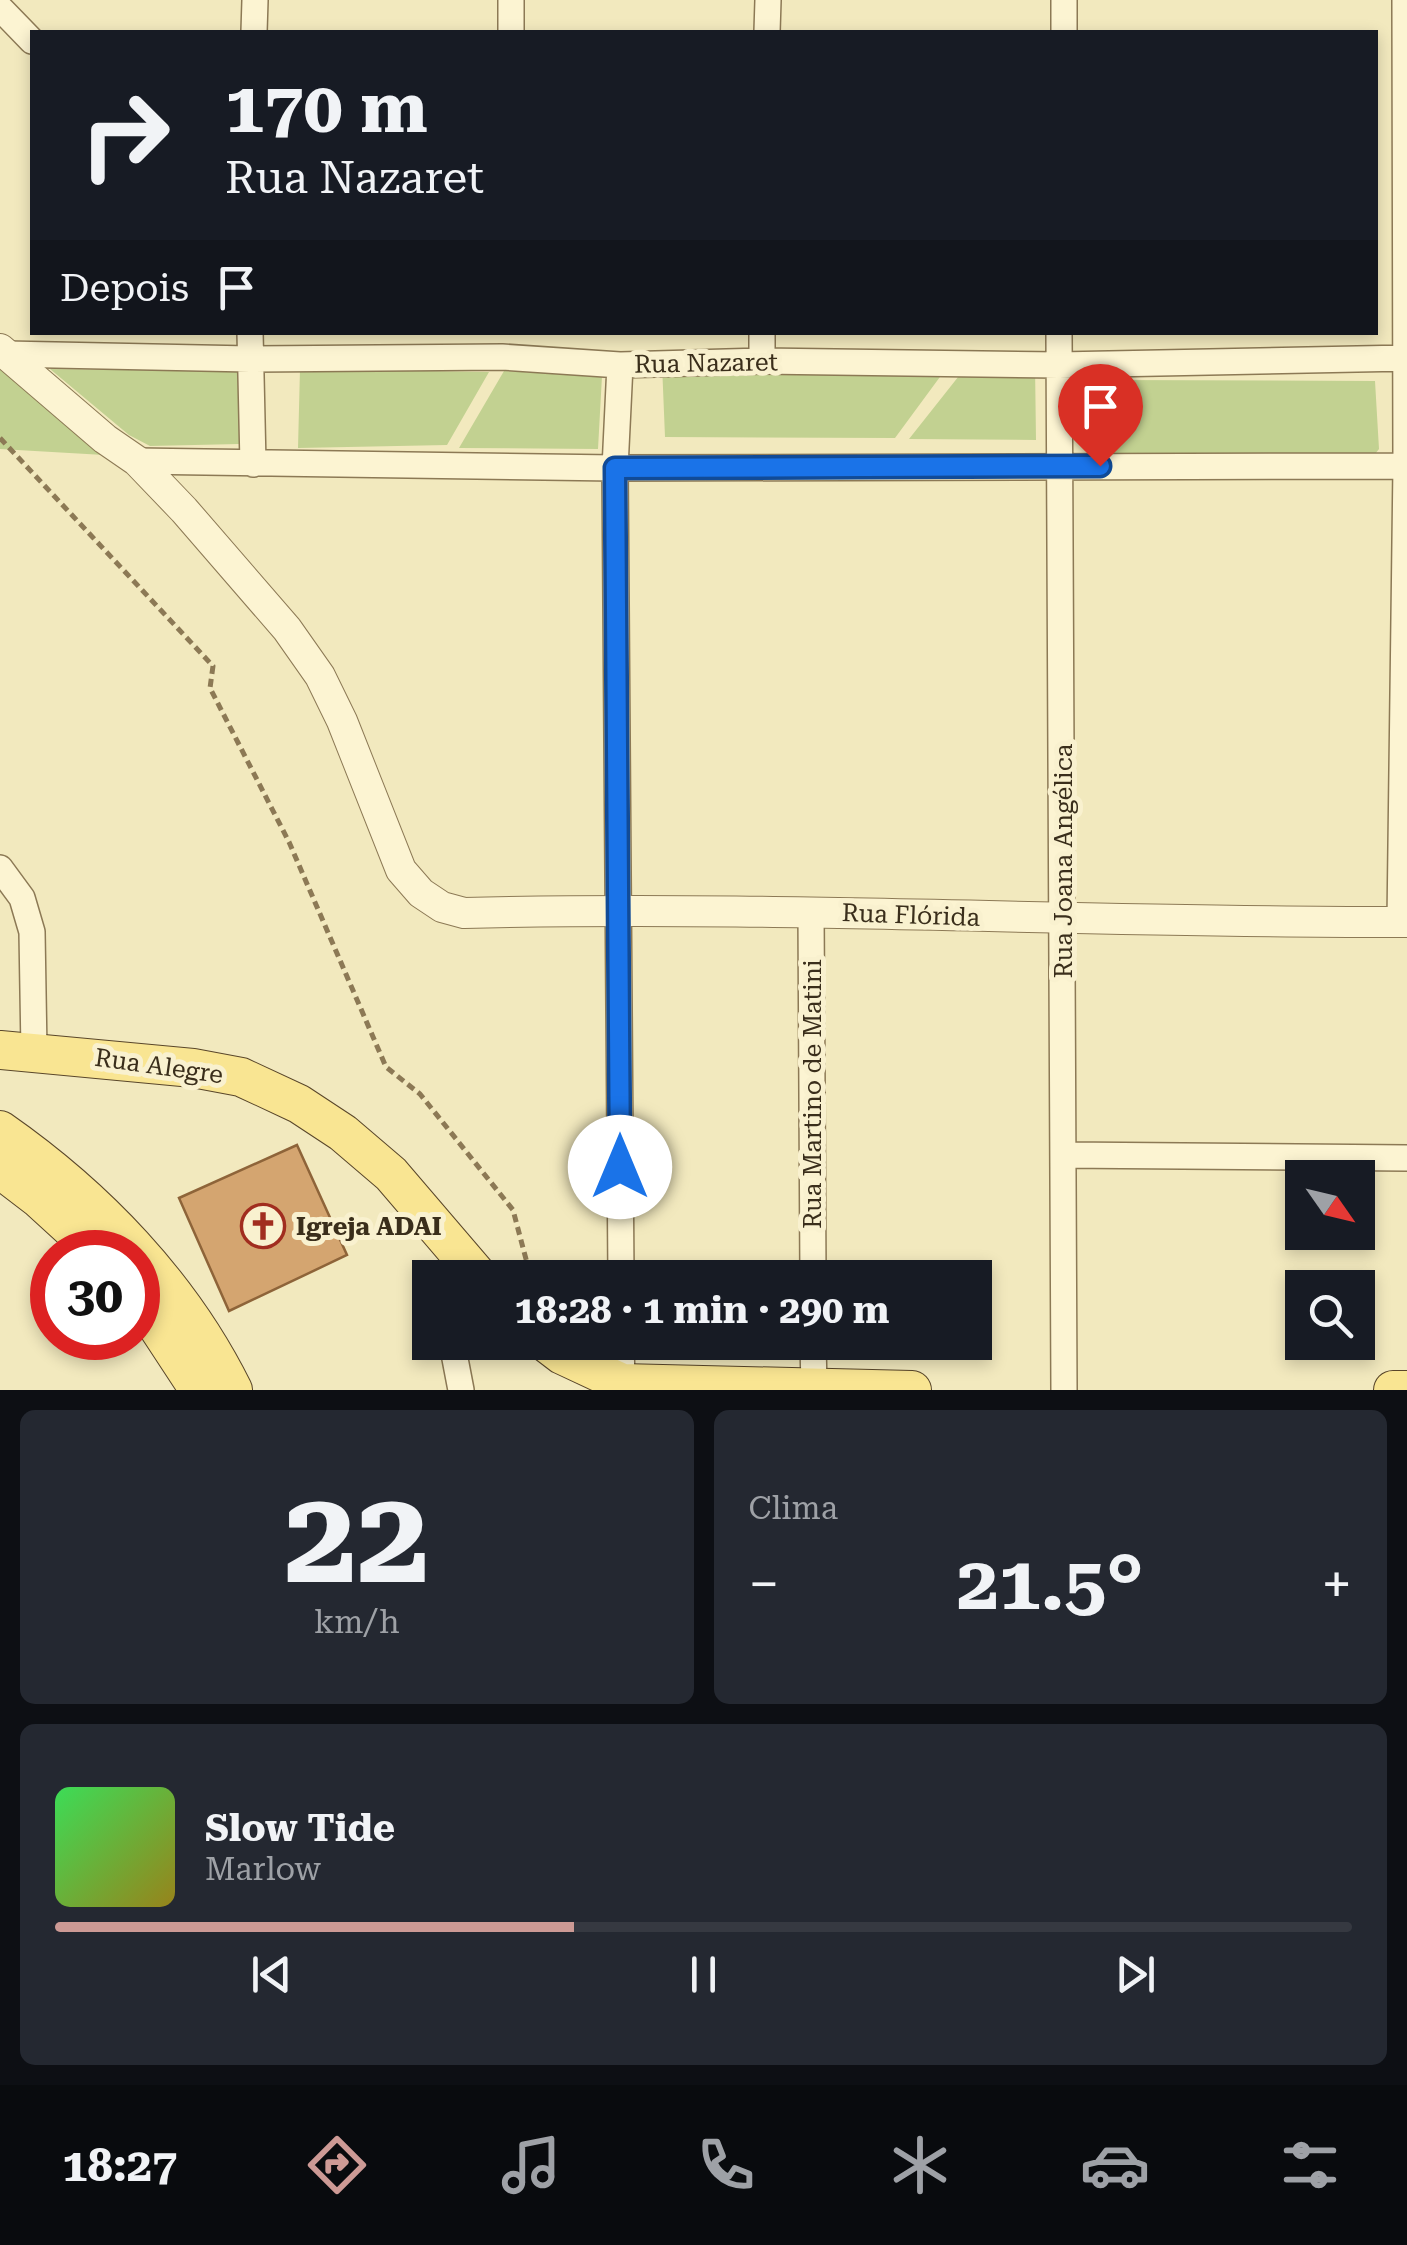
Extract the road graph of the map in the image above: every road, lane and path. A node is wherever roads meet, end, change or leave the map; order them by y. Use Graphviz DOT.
graph roads {
  1 [pos="255,0"];
  2 [pos="512,0"];
  3 [pos="768,0"];
  4 [pos="1064,0"];
  5 [pos="1405,0"];
  6 [pos="0,8"];
  7 [pos="254,30"];
  8 [pos="510,30"];
  9 [pos="767,30"];
  10 [pos="1064,30"];
  11 [pos="30,39"];
  12 [pos="250,335"];
  13 [pos="762,335"];
  14 [pos="1059,335"];
  15 [pos="503,345"];
  16 [pos="3,352"];
  17 [pos="1407,358"];
  18 [pos="250,359"];
  19 [pos="762,361"];
  20 [pos="620,365"];
  21 [pos="1059,365"];
  22 [pos="0,438"];
  23 [pos="137,461"];
  24 [pos="253,464"];
  25 [pos="1062,466"];
  26 [pos="1406,466"];
  27 [pos="615,468"];
  28 [pos="0,868"];
  29 [pos="618,910"];
  30 [pos="811,911"];
  31 [pos="1063,920"];
  32 [pos="1404,922"];
  33 [pos="17,1051"];
  34 [pos="0,1130"];
  35 [pos="1063,1155"];
  36 [pos="1407,1158"];
  37 [pos="0,1170"];
  38 [pos="72,1230"];
  39 [pos="465,1260"];
  40 [pos="526,1260"];
  41 [pos="621,1260"];
  42 [pos="813,1260"];
  43 [pos="160,1331"];
  44 [pos="455,1360"];
  45 [pos="573,1360"];
  46 [pos="621,1360"];
  47 [pos="814,1360"];
  48 [pos="622,1383"];
  49 [pos="814,1388"];
  50 [pos="199,1390"];
  51 [pos="233,1390"];
  52 [pos="461,1390"];
  53 [pos="912,1390"];
  54 [pos="1064,1390"];
  55 [pos="1394,1390"];
  56 [pos="1407,1390"];
  1 -- 7 [label="street"];
  2 -- 8 [label="street"];
  3 -- 9 [label="street"];
  4 -- 10 [label="street"];
  5 -- 17 [label="street"];
  6 -- 11 [label="street"];
  12 -- 18 [label="street"];
  13 -- 19 [label="street"];
  14 -- 21 [label="street, Rua Joana Angélica"];
  15 -- 18 [label="street, Rua Nazaret"];
  15 -- 20 [label="street, Rua Nazaret"];
  16 -- 18 [label="street, Rua Nazaret"];
  16 -- 23 [label="street"];
  17 -- 21 [label="street, Rua Nazaret"];
  17 -- 26 [label="street"];
  18 -- 24 [label="street"];
  19 -- 20 [label="street, Rua Nazaret"];
  19 -- 21 [label="street, Rua Nazaret"];
  20 -- 27 [label="street"];
  21 -- 25 [label="street, Rua Joana Angélica"];
  22 -- 40 [label="path"];
  23 -- 24 [label="street"];
  23 -- 29 [label="street, Rua Flórida"];
  24 -- 27 [label="street"];
  25 -- 26 [label="street"];
  25 -- 27 [label="street"];
  25 -- 31 [label="street, Rua Joana Angélica"];
  26 -- 32 [label="street"];
  27 -- 29 [label="street"];
  28 -- 33 [label="street"];
  29 -- 30 [label="street, Rua Flórida"];
  29 -- 41 [label="street"];
  30 -- 31 [label="street, Rua Flórida"];
  30 -- 42 [label="street, Rua Martino de Matini"];
  31 -- 32 [label="street, Rua Flórida"];
  31 -- 35 [label="street, Rua Joana Angélica"];
  33 -- 39 [label="main road, Rua Alegre"];
  34 -- 51 [label="main road"];
  35 -- 36 [label="street"];
  35 -- 54 [label="street, Rua Joana Angélica"];
  37 -- 38 [label="main road"];
  43 -- 50 [label="main road"];
  44 -- 52 [label="street"];
  45 -- 48 [label="main road"];
  46 -- 48 [label="street"];
  47 -- 49 [label="street"];
  48 -- 49 [label="main road"];
  49 -- 53 [label="main road"];
  55 -- 56 [label="main road"];
}
